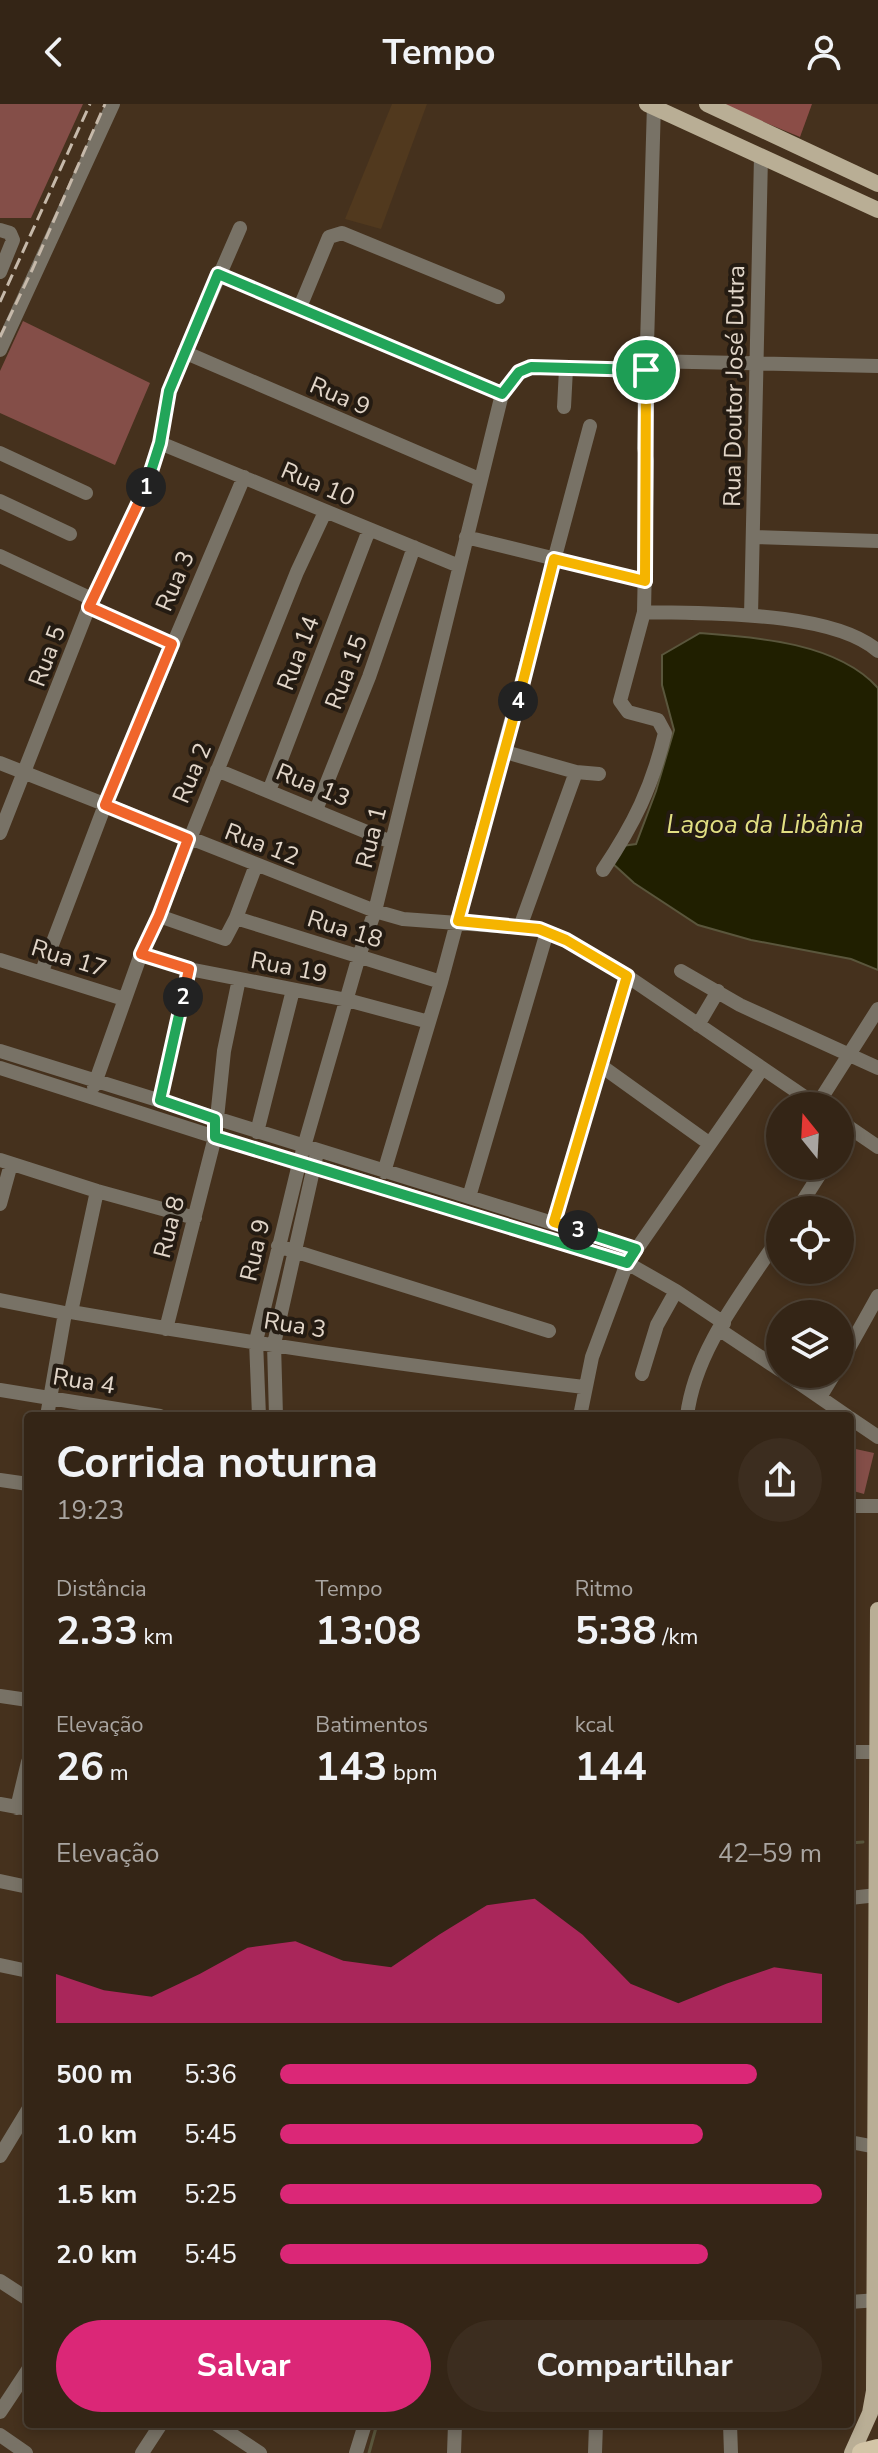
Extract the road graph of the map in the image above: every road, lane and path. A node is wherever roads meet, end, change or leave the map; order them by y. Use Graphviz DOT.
graph roads {
  1 [pos="113,104"];
  2 [pos="707,104"];
  3 [pos="652,105"];
  4 [pos="761,156"];
  5 [pos="878,184"];
  6 [pos="878,210"];
  7 [pos="240,228"];
  8 [pos="0,230"];
  9 [pos="0,272"];
  10 [pos="218,274"];
  11 [pos="498,297"];
  12 [pos="300,307"];
  13 [pos="0,350"];
  14 [pos="184,352"];
  15 [pos="757,362"];
  16 [pos="646,365"];
  17 [pos="878,366"];
  18 [pos="566,369"];
  19 [pos="502,394"];
  20 [pos="564,407"];
  21 [pos="590,426"];
  22 [pos="160,443"];
  23 [pos="0,453"];
  24 [pos="244,477"];
  25 [pos="479,479"];
  26 [pos="86,493"];
  27 [pos="0,501"];
  28 [pos="325,512"];
  29 [pos="369,530"];
  30 [pos="70,534"];
  31 [pos="466,537"];
  32 [pos="753,537"];
  33 [pos="878,541"];
  34 [pos="414,547"];
  35 [pos="0,556"];
  36 [pos="554,559"];
  37 [pos="459,566"];
  38 [pos="645,581"];
  39 [pos="91,603"];
  40 [pos="644,612"];
  41 [pos="751,616"];
  42 [pos="172,644"];
  43 [pos="878,651"];
  44 [pos="505,752"];
  45 [pos="0,763"];
  46 [pos="217,770"];
  47 [pos="24,772"];
  48 [pos="576,772"];
  49 [pos="599,774"];
  50 [pos="269,791"];
  51 [pos="105,805"];
  52 [pos="316,810"];
  53 [pos="0,833"];
  54 [pos="188,839"];
  55 [pos="391,842"];
  56 [pos="256,865"];
  57 [pos="603,870"];
  58 [pos="375,911"];
  59 [pos="159,916"];
  60 [pos="236,918"];
  61 [pos="458,921"];
  62 [pos="520,927"];
  63 [pos="547,932"];
  64 [pos="141,954"];
  65 [pos="359,956"];
  66 [pos="0,960"];
  67 [pos="189,969"];
  68 [pos="42,971"];
  69 [pos="681,971"];
  70 [pos="627,976"];
  71 [pos="239,979"];
  72 [pos="441,982"];
  73 [pos="293,990"];
  74 [pos="718,991"];
  75 [pos="124,999"];
  76 [pos="347,1000"];
  77 [pos="877,1014"];
  78 [pos="429,1022"];
  79 [pos="698,1025"];
  80 [pos="0,1051"];
  81 [pos="851,1054"];
  82 [pos="600,1065"];
  83 [pos="0,1068"];
  84 [pos="878,1068"];
  85 [pos="762,1069"];
  86 [pos="95,1079"];
  87 [pos="797,1092"];
  88 [pos="827,1092"];
  89 [pos="91,1098"];
  90 [pos="160,1100"];
  91 [pos="215,1119"];
  92 [pos="854,1130"];
  93 [pos="257,1132"];
  94 [pos="215,1137"];
  95 [pos="710,1144"];
  96 [pos="312,1146"];
  97 [pos="878,1147"];
  98 [pos="5,1162"];
  99 [pos="299,1164"];
  100 [pos="314,1166"];
  101 [pos="384,1172"];
  102 [pos="402,1186"];
  103 [pos="97,1191"];
  104 [pos="469,1197"];
  105 [pos="0,1204"];
  106 [pos="195,1218"];
  107 [pos="554,1222"];
  108 [pos="278,1246"];
  109 [pos="636,1249"];
  110 [pos="296,1251"];
  111 [pos="766,1258"];
  112 [pos="627,1263"];
  113 [pos="676,1291"];
  114 [pos="878,1296"];
  115 [pos="0,1300"];
  116 [pos="68,1312"];
  117 [pos="722,1326"];
  118 [pos="166,1329"];
  119 [pos="549,1331"];
  120 [pos="854,1339"];
  121 [pos="256,1341"];
  122 [pos="274,1344"];
  123 [pos="766,1359"];
  124 [pos="642,1374"];
  125 [pos="584,1387"];
  126 [pos="807,1388"];
  127 [pos="825,1388"];
  128 [pos="0,1390"];
  129 [pos="820,1397"];
  130 [pos="50,1398"];
  131 [pos="48,1412"];
  132 [pos="136,1412"];
  133 [pos="259,1412"];
  134 [pos="276,1412"];
  135 [pos="581,1412"];
  136 [pos="688,1412"];
  137 [pos="842,1412"];
  138 [pos="854,1420"];
  139 [pos="878,1437"];
  140 [pos="0,1480"];
  141 [pos="24,1483"];
  142 [pos="854,1506"];
  143 [pos="878,1506"];
  144 [pos="878,1610"];
  145 [pos="0,1696"];
  146 [pos="24,1699"];
  147 [pos="854,1752"];
  148 [pos="876,1752"];
  149 [pos="0,1804"];
  150 [pos="23,1808"];
  151 [pos="0,1881"];
  152 [pos="24,1886"];
  153 [pos="877,1895"];
  154 [pos="854,1898"];
  155 [pos="0,1965"];
  156 [pos="24,1970"];
  157 [pos="24,2117"];
  158 [pos="854,2143"];
  159 [pos="876,2147"];
  160 [pos="0,2156"];
  161 [pos="0,2281"];
  162 [pos="24,2296"];
  163 [pos="876,2300"];
  164 [pos="854,2302"];
  165 [pos="24,2376"];
  166 [pos="0,2412"];
  167 [pos="158,2428"];
  168 [pos="222,2428"];
  169 [pos="364,2428"];
  170 [pos="455,2428"];
  171 [pos="596,2428"];
  172 [pos="730,2428"];
  173 [pos="0,2435"];
  174 [pos="878,2449"];
  175 [pos="26,2453"];
  176 [pos="142,2453"];
  177 [pos="260,2453"];
  178 [pos="356,2453"];
  179 [pos="454,2453"];
  180 [pos="595,2453"];
  181 [pos="731,2453"];
  182 [pos="852,2453"];
  183 [pos="862,2453"];
  1 -- 13 [label="street"];
  2 -- 5 [label="main road"];
  3 -- 4 [label="main road"];
  3 -- 16 [label="street"];
  4 -- 6 [label="main road"];
  4 -- 15 [label="street, Rua Doutor José Dutra"];
  7 -- 10 [label="street, Rua 5"];
  8 -- 9 [label="street"];
  10 -- 12 [label="street"];
  10 -- 14 [label="street, Rua 5"];
  11 -- 12 [label="street"];
  12 -- 19 [label="street"];
  14 -- 22 [label="street, Rua 5"];
  14 -- 25 [label="street, Rua 9"];
  15 -- 16 [label="street"];
  15 -- 17 [label="street"];
  15 -- 32 [label="street, Rua Doutor José Dutra"];
  16 -- 18 [label="street"];
  16 -- 38 [label="street"];
  18 -- 19 [label="street, Rua 1"];
  18 -- 20 [label="street"];
  19 -- 25 [label="street, Rua 1"];
  21 -- 36 [label="street"];
  22 -- 24 [label="street, Rua 10"];
  22 -- 39 [label="street, Rua 5"];
  23 -- 26 [label="street"];
  24 -- 28 [label="street, Rua 10"];
  24 -- 42 [label="street, Rua 3"];
  25 -- 31 [label="street, Rua 1"];
  27 -- 30 [label="street"];
  28 -- 29 [label="street, Rua 10"];
  28 -- 46 [label="street, Rua 2"];
  29 -- 34 [label="street, Rua 10"];
  29 -- 50 [label="street, Rua 14"];
  31 -- 36 [label="street"];
  31 -- 37 [label="street, Rua 1"];
  32 -- 33 [label="street"];
  32 -- 41 [label="street, Rua Doutor José Dutra"];
  34 -- 37 [label="street, Rua 10"];
  34 -- 52 [label="street, Rua 15"];
  35 -- 39 [label="street"];
  36 -- 38 [label="street"];
  36 -- 44 [label="street"];
  37 -- 55 [label="street, Rua 1"];
  38 -- 40 [label="street"];
  39 -- 42 [label="street"];
  39 -- 47 [label="street, Rua 5"];
  40 -- 41 [label="street"];
  40 -- 57 [label="street"];
  41 -- 43 [label="street"];
  42 -- 51 [label="street, Rua 3"];
  44 -- 48 [label="street"];
  44 -- 61 [label="street"];
  45 -- 47 [label="street, Rua 12"];
  46 -- 50 [label="street, Rua 13"];
  46 -- 54 [label="street, Rua 2"];
  47 -- 51 [label="street, Rua 12"];
  47 -- 53 [label="street, Rua 5"];
  48 -- 49 [label="street"];
  48 -- 62 [label="street"];
  50 -- 52 [label="street, Rua 13"];
  51 -- 54 [label="street, Rua 12"];
  51 -- 68 [label="street, Rua 3"];
  52 -- 55 [label="street, Rua 13"];
  54 -- 56 [label="street, Rua 12"];
  54 -- 59 [label="street, Rua 2"];
  55 -- 58 [label="street, Rua 1"];
  56 -- 58 [label="street, Rua 12"];
  56 -- 60 [label="street"];
  58 -- 61 [label="street, Rua 12"];
  58 -- 65 [label="street, Rua 1"];
  59 -- 60 [label="street"];
  59 -- 64 [label="street, Rua 2"];
  60 -- 65 [label="street, Rua 18"];
  61 -- 62 [label="street, Rua 12"];
  61 -- 72 [label="street"];
  62 -- 63 [label="street, Rua 12"];
  63 -- 70 [label="street, Rua 12"];
  63 -- 104 [label="street"];
  64 -- 67 [label="street, Rua 19"];
  64 -- 75 [label="street, Rua 2"];
  65 -- 72 [label="street, Rua 18"];
  65 -- 76 [label="street, Rua 1"];
  66 -- 68 [label="street, Rua 17"];
  67 -- 71 [label="street, Rua 19"];
  67 -- 90 [label="street"];
  68 -- 75 [label="street, Rua 17"];
  69 -- 74 [label="street"];
  70 -- 79 [label="street, Rua 12"];
  70 -- 82 [label="street"];
  71 -- 73 [label="street, Rua 19"];
  71 -- 91 [label="street, Rua 8"];
  72 -- 78 [label="street"];
  73 -- 76 [label="street, Rua 19"];
  73 -- 93 [label="street"];
  74 -- 79 [label="street"];
  74 -- 81 [label="street"];
  75 -- 86 [label="street, Rua 2"];
  76 -- 78 [label="street, Rua 19"];
  76 -- 96 [label="street, Rua 1"];
  77 -- 81 [label="street"];
  78 -- 101 [label="street"];
  79 -- 85 [label="street, Rua 12"];
  80 -- 86 [label="street"];
  81 -- 84 [label="street"];
  81 -- 88 [label="street"];
  82 -- 95 [label="street"];
  82 -- 107 [label="street"];
  83 -- 89 [label="street"];
  85 -- 87 [label="street, Rua 12"];
  85 -- 95 [label="street"];
  86 -- 89 [label="street, Rua 2"];
  86 -- 90 [label="street"];
  89 -- 94 [label="street"];
  90 -- 91 [label="street"];
  91 -- 93 [label="street"];
  91 -- 94 [label="street, Rua 8"];
  92 -- 97 [label="street"];
  93 -- 96 [label="street"];
  94 -- 99 [label="street"];
  94 -- 106 [label="street, Rua 8"];
  95 -- 109 [label="street"];
  96 -- 99 [label="street, Rua 9"];
  96 -- 100 [label="street, Rua 9"];
  96 -- 101 [label="street"];
  98 -- 103 [label="street"];
  98 -- 105 [label="street"];
  99 -- 100 [label="street"];
  99 -- 108 [label="street, Rua 9"];
  100 -- 102 [label="street"];
  100 -- 110 [label="street, Rua 9"];
  101 -- 102 [label="street"];
  102 -- 104 [label="street"];
  102 -- 112 [label="street"];
  103 -- 106 [label="street"];
  103 -- 116 [label="street"];
  104 -- 107 [label="street"];
  106 -- 118 [label="street, Rua 8"];
  107 -- 109 [label="street"];
  108 -- 110 [label="street"];
  108 -- 121 [label="street, Rua 9"];
  109 -- 112 [label="street"];
  110 -- 119 [label="street"];
  110 -- 122 [label="street, Rua 9"];
  111 -- 117 [label="street"];
  112 -- 113 [label="street"];
  112 -- 125 [label="street"];
  113 -- 117 [label="street"];
  113 -- 124 [label="street"];
  114 -- 120 [label="street"];
  115 -- 116 [label="street, Rua 3"];
  116 -- 118 [label="street, Rua 3"];
  116 -- 130 [label="street"];
  117 -- 123 [label="street"];
  117 -- 136 [label="street"];
  118 -- 121 [label="street, Rua 3"];
  121 -- 122 [label="street, Rua 3"];
  121 -- 133 [label="street, Rua 9"];
  122 -- 125 [label="street, Rua 3"];
  122 -- 134 [label="street, Rua 9"];
  125 -- 135 [label="street"];
  126 -- 129 [label="street"];
  127 -- 129 [label="street"];
  128 -- 130 [label="street, Rua 4"];
  129 -- 137 [label="street"];
  130 -- 131 [label="street"];
  130 -- 132 [label="street, Rua 4"];
  138 -- 139 [label="street"];
  140 -- 141 [label="street"];
  142 -- 143 [label="street"];
  144 -- 148 [label="main road"];
  145 -- 146 [label="street"];
  147 -- 148 [label="street"];
  148 -- 153 [label="main road"];
  149 -- 150 [label="street"];
  151 -- 152 [label="street"];
  153 -- 154 [label="street"];
  153 -- 159 [label="main road"];
  155 -- 156 [label="street"];
  157 -- 160 [label="street"];
  158 -- 159 [label="street"];
  159 -- 163 [label="main road"];
  161 -- 162 [label="street"];
  163 -- 164 [label="street"];
  163 -- 182 [label="main road"];
  165 -- 166 [label="street"];
  167 -- 176 [label="street"];
  168 -- 177 [label="street"];
  169 -- 178 [label="street"];
  170 -- 179 [label="street"];
  171 -- 180 [label="street"];
  172 -- 181 [label="street"];
  173 -- 175 [label="street"];
  174 -- 183 [label="highway"];
}
